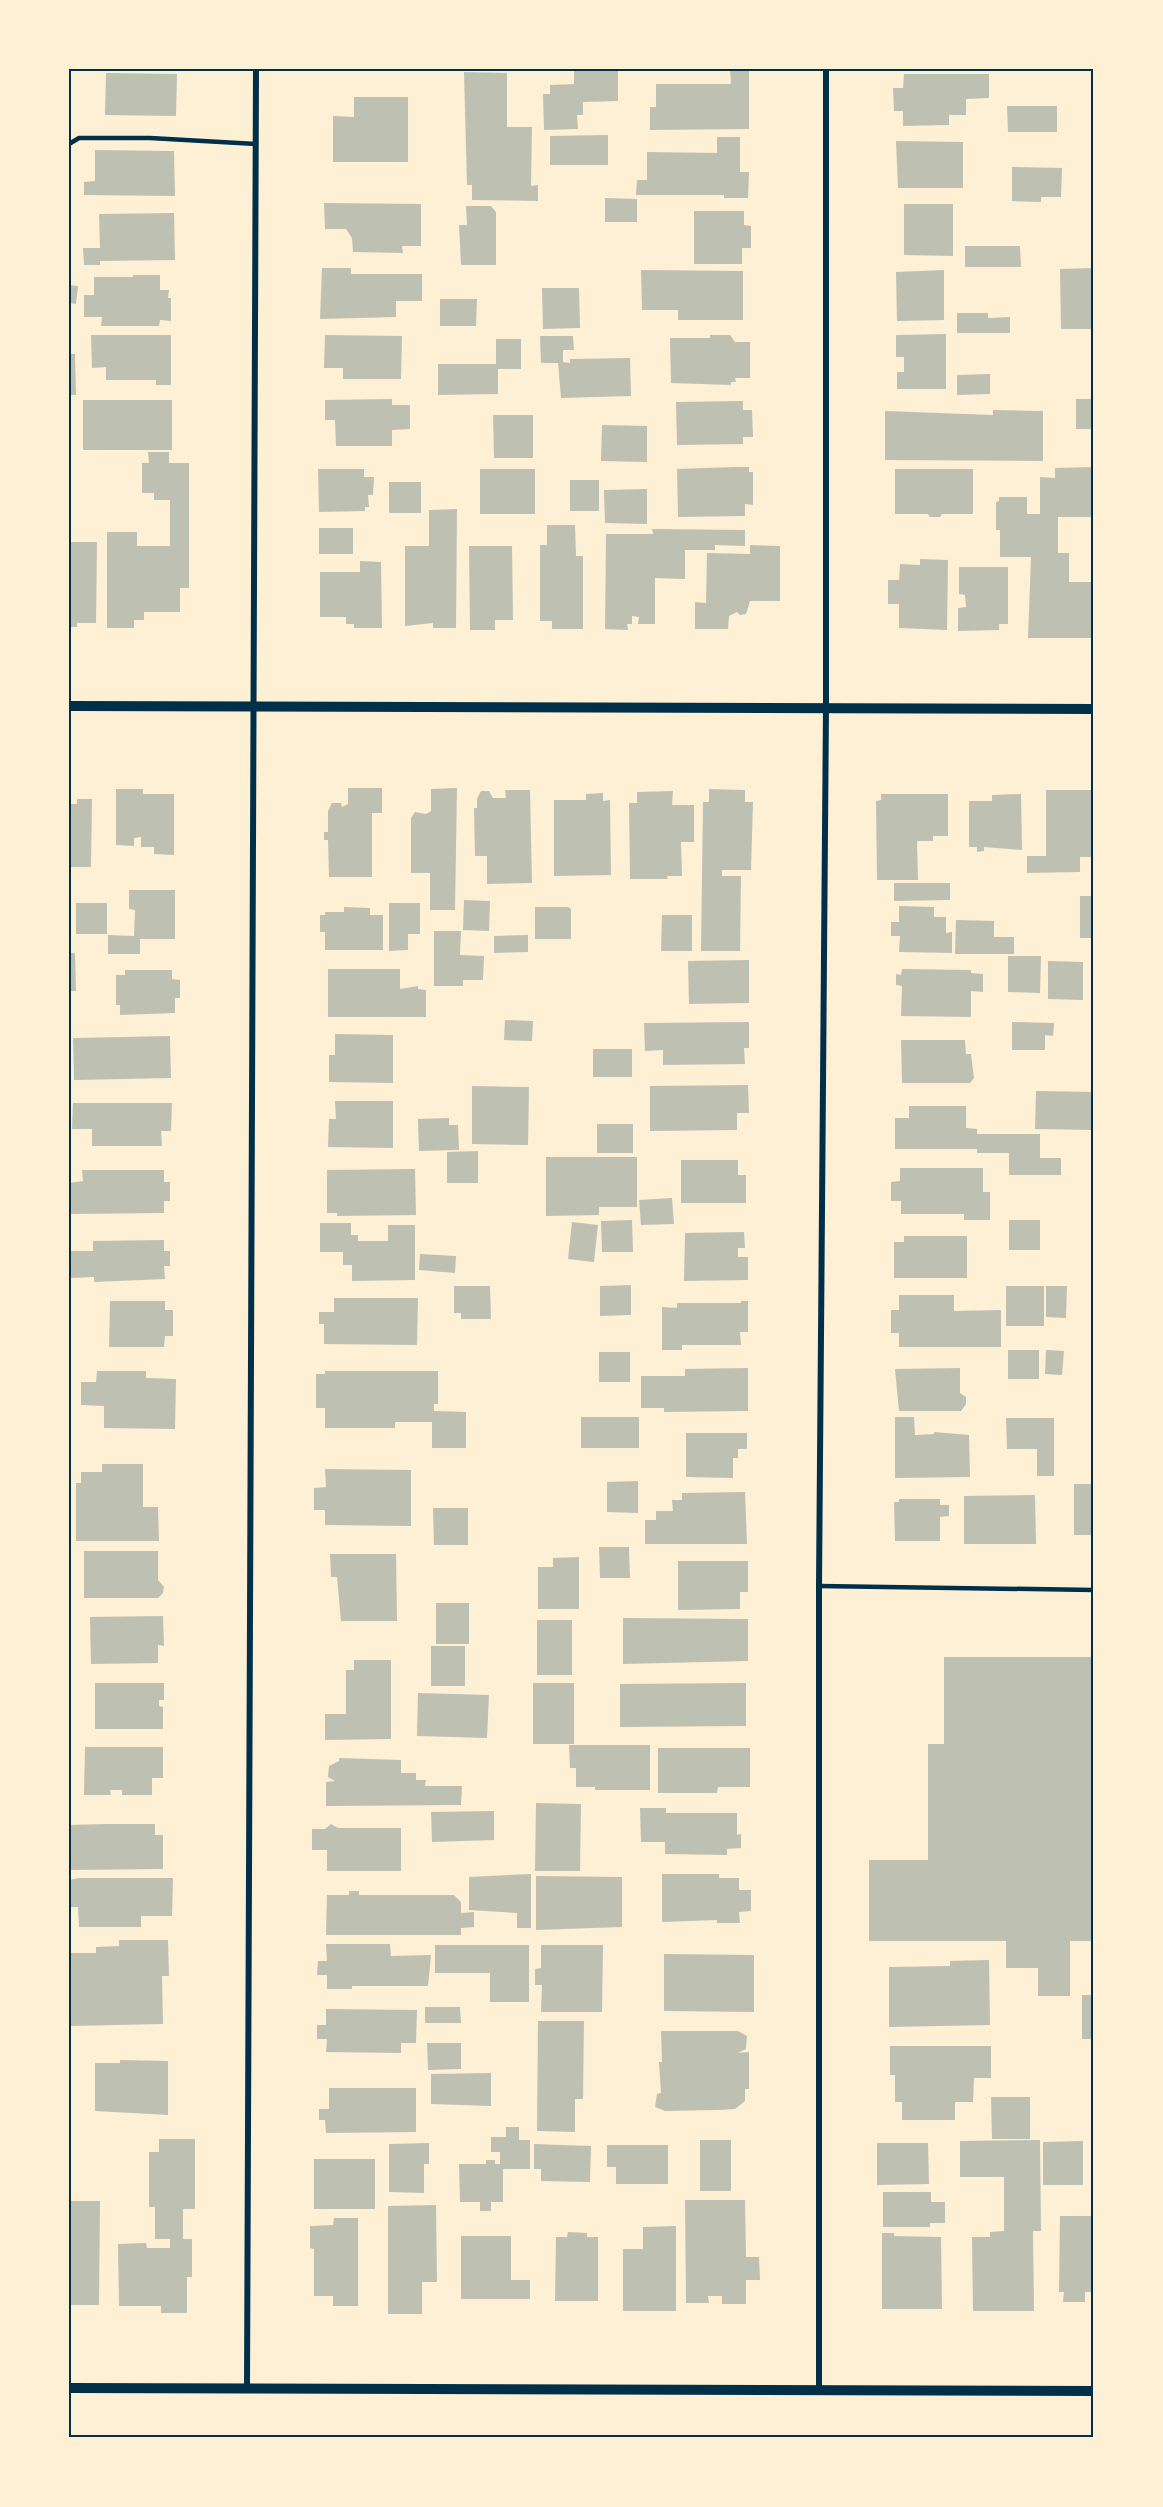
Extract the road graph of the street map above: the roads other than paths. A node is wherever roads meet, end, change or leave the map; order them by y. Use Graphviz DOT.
graph roads {
  1 [pos="256,69"];
  2 [pos="826,69"];
  3 [pos="69,144"];
  4 [pos="256,144"];
  5 [pos="69,706"];
  6 [pos="252,706"];
  7 [pos="826,706"];
  8 [pos="1094,708"];
  9 [pos="819,1586"];
  10 [pos="1094,1590"];
  11 [pos="69,2388"];
  12 [pos="247,2388"];
  13 [pos="819,2389"];
  14 [pos="1094,2391"];
  1 -- 4 [label="street"];
  2 -- 7 [label="street"];
  3 -- 4 [label="lane"];
  4 -- 6 [label="street"];
  5 -- 6 [label="street"];
  6 -- 7 [label="street"];
  6 -- 12 [label="street"];
  7 -- 8 [label="street"];
  7 -- 9 [label="street"];
  9 -- 10 [label="lane"];
  9 -- 13 [label="street"];
  11 -- 12 [label="street"];
  12 -- 13 [label="street"];
  13 -- 14 [label="street"];
}
